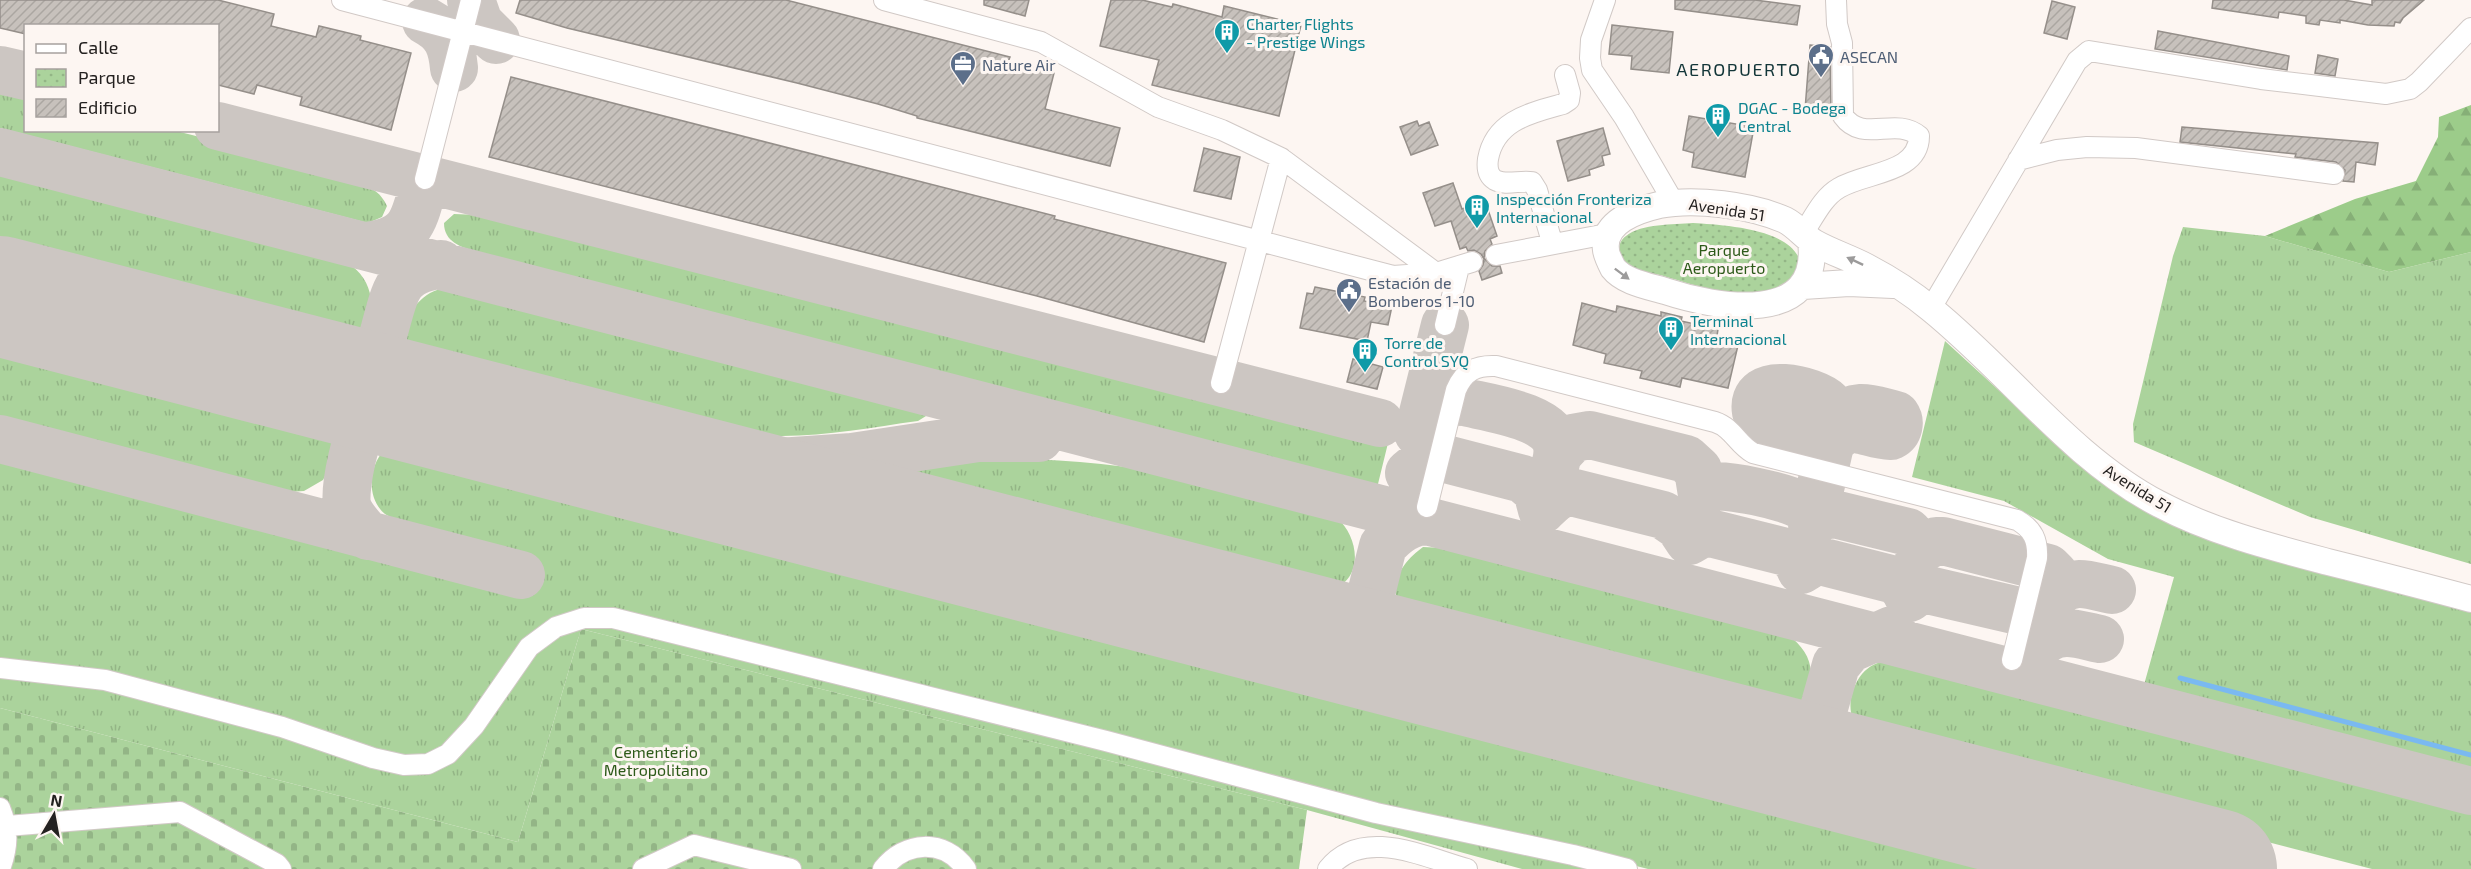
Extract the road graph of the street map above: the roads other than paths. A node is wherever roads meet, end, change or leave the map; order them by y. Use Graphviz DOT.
graph roads {
  1 [pos="342,0"];
  2 [pos="471,0"];
  3 [pos="884,0"];
  4 [pos="1605,0"];
  5 [pos="1836,0"];
  6 [pos="2471,28"];
  7 [pos="464,31"];
  8 [pos="1565,75"];
  9 [pos="1281,158"];
  10 [pos="2018,160"];
  11 [pos="2334,174"];
  12 [pos="425,179"];
  13 [pos="1674,202"];
  14 [pos="1607,234"];
  15 [pos="1807,236"];
  16 [pos="1259,241"];
  17 [pos="1552,242"];
  18 [pos="1496,255"];
  19 [pos="1436,273"];
  20 [pos="1803,286"];
  21 [pos="1896,286"];
  22 [pos="1931,308"];
  23 [pos="1445,325"];
  24 [pos="1221,383"];
  25 [pos="1426,507"];
  26 [pos="2471,599"];
  27 [pos="2012,660"];
  28 [pos="0,668"];
  29 [pos="3,817"];
  30 [pos="0,869"];
  31 [pos="281,869"];
  32 [pos="644,869"];
  33 [pos="791,869"];
  34 [pos="883,869"];
  35 [pos="966,869"];
  36 [pos="1328,869"];
  37 [pos="1467,869"];
  38 [pos="1627,869"];
  1 -- 7 [label="street"];
  2 -- 7 [label="street"];
  3 -- 9 [label="street"];
  4 -- 13 [label="street"];
  5 -- 15 [label="street"];
  6 -- 10 [label="street"];
  7 -- 12 [label="street"];
  7 -- 16 [label="street"];
  8 -- 17 [label="street"];
  9 -- 16 [label="street"];
  9 -- 19 [label="street"];
  10 -- 11 [label="street"];
  10 -- 22 [label="street"];
  13 -- 14 [label="main road, Avenida 51"];
  13 -- 15 [label="main road, Avenida 51"];
  14 -- 17 [label="street"];
  14 -- 20 [label="main road, Avenida 51, one-way"];
  15 -- 20 [label="main road"];
  21 -- 15 [label="main road, Avenida 51, one-way"];
  16 -- 19 [label="street"];
  16 -- 24 [label="street"];
  17 -- 18 [label="street"];
  19 -- 23 [label="street"];
  20 -- 21 [label="main road, Avenida 51"];
  21 -- 22 [label="main road, Avenida 51"];
  22 -- 26 [label="main road, Avenida 51"];
  25 -- 27 [label="street"];
  28 -- 38 [label="street"];
  29 -- 30 [label="street"];
  29 -- 31 [label="street"];
  32 -- 33 [label="street"];
  34 -- 35 [label="street"];
  36 -- 37 [label="street"];
}
